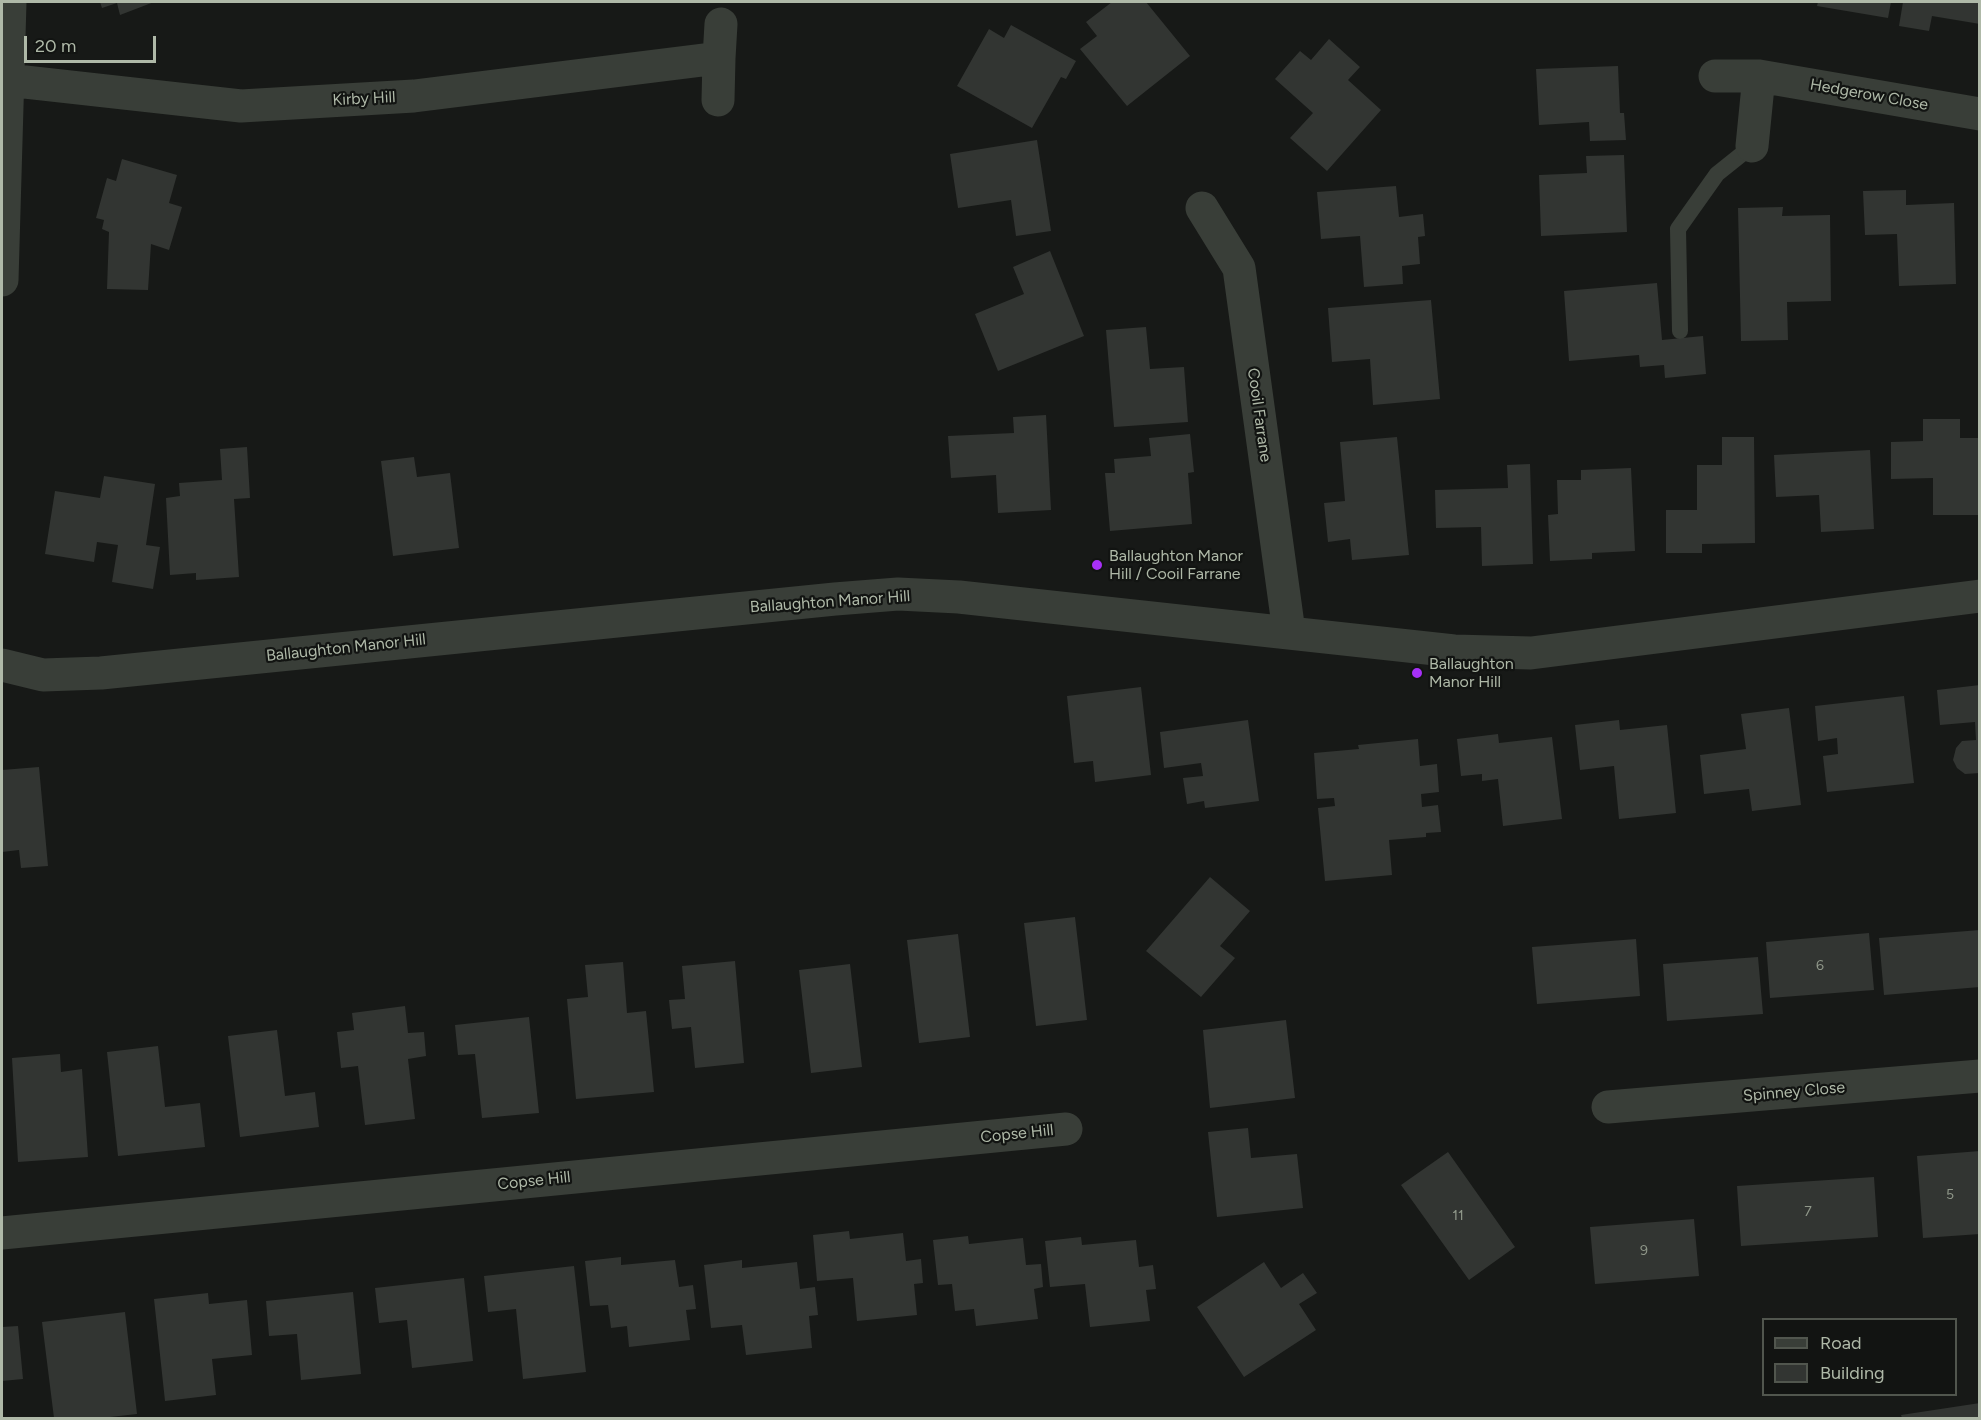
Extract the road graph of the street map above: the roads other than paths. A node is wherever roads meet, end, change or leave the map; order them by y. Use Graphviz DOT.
graph roads {
  1 [pos="10,2"];
  2 [pos="721,24"];
  3 [pos="719,58"];
  4 [pos="1715,76"];
  5 [pos="1760,76"];
  6 [pos="7,80"];
  7 [pos="718,100"];
  8 [pos="1980,114"];
  9 [pos="1752,146"];
  10 [pos="1202,208"];
  11 [pos="2,280"];
  12 [pos="1680,331"];
  13 [pos="1980,596"];
  14 [pos="1289,632"];
  15 [pos="2,665"];
  16 [pos="1980,1076"];
  17 [pos="1608,1107"];
  18 [pos="1066,1129"];
  19 [pos="2,1233"];
  1 -- 6 [label="street"];
  2 -- 3 [label="street"];
  3 -- 6 [label="street, Kirby Hill"];
  3 -- 7 [label="street"];
  4 -- 5 [label="street, Hedgerow Close"];
  5 -- 8 [label="street, Hedgerow Close"];
  5 -- 9 [label="street"];
  6 -- 11 [label="street"];
  9 -- 12 [label="lane"];
  10 -- 14 [label="street, Cooil Farrane"];
  13 -- 14 [label="street, Ballaughton Manor Hill"];
  14 -- 15 [label="street, Ballaughton Manor Hill"];
  16 -- 17 [label="street, Spinney Close"];
  18 -- 19 [label="street, Copse Hill"];
}
